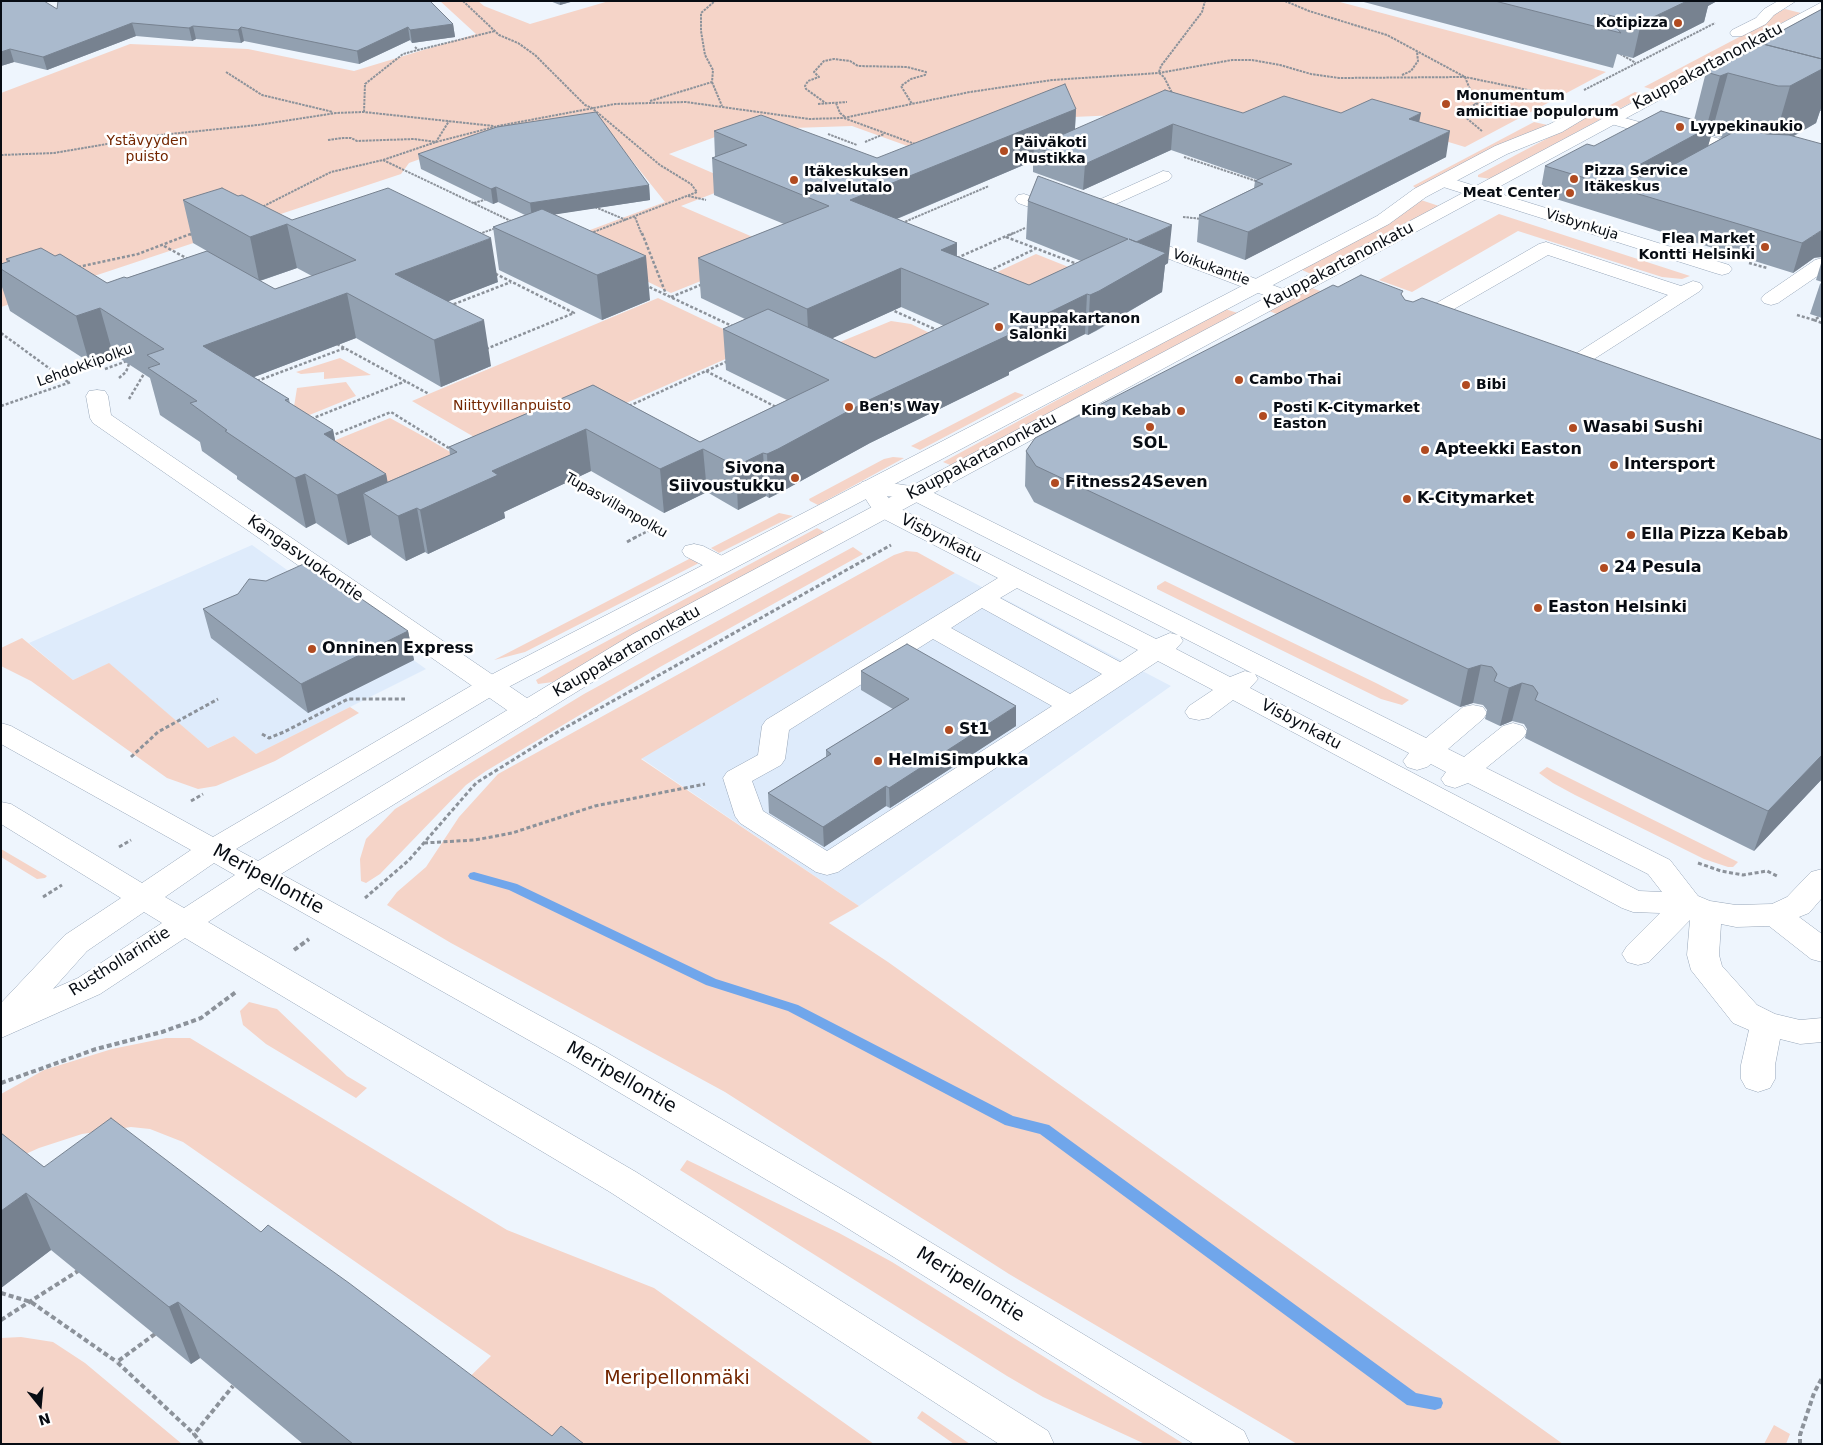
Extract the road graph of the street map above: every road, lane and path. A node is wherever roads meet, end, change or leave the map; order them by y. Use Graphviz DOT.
graph roads {
  1 [pos="463,1"];
  2 [pos="715,1"];
  3 [pos="1205,1"];
  4 [pos="1285,1"];
  5 [pos="1789,1"];
  6 [pos="1822,6"];
  7 [pos="496,31"];
  8 [pos="1725,39"];
  9 [pos="415,48"];
  10 [pos="418,50"];
  11 [pos="1615,50"];
  12 [pos="1417,52"];
  13 [pos="1637,64"];
  14 [pos="226,72"];
  15 [pos="1159,73"];
  16 [pos="1398,77"];
  17 [pos="1465,77"];
  18 [pos="712,82"];
  19 [pos="1173,96"];
  20 [pos="644,102"];
  21 [pos="847,102"];
  22 [pos="836,103"];
  23 [pos="818,104"];
  24 [pos="827,104"];
  25 [pos="913,104"];
  26 [pos="1476,104"];
  27 [pos="1598,105"];
  28 [pos="722,106"];
  29 [pos="592,108"];
  30 [pos="364,112"];
  31 [pos="336,113"];
  32 [pos="844,117"];
  33 [pos="1610,119"];
  34 [pos="449,121"];
  35 [pos="1646,124"];
  36 [pos="498,126"];
  37 [pos="1487,133"];
  38 [pos="828,134"];
  39 [pos="884,134"];
  40 [pos="328,140"];
  41 [pos="436,142"];
  42 [pos="865,142"];
  43 [pos="857,144"];
  44 [pos="918,146"];
  45 [pos="1,155"];
  46 [pos="1184,157"];
  47 [pos="383,160"];
  48 [pos="1709,161"];
  49 [pos="1822,161"];
  50 [pos="1163,176"];
  51 [pos="1443,181"];
  52 [pos="1268,185"];
  53 [pos="988,186"];
  54 [pos="1477,192"];
  55 [pos="688,195"];
  56 [pos="490,197"];
  57 [pos="1024,199"];
  58 [pos="706,200"];
  59 [pos="473,204"];
  60 [pos="592,205"];
  61 [pos="260,208"];
  62 [pos="1068,215"];
  63 [pos="1610,216"];
  64 [pos="636,217"];
  65 [pos="1183,217"];
  66 [pos="626,220"];
  67 [pos="1205,220"];
  68 [pos="902,223"];
  69 [pos="505,224"];
  70 [pos="1590,227"];
  71 [pos="496,228"];
  72 [pos="196,232"];
  73 [pos="478,234"];
  74 [pos="1177,235"];
  75 [pos="585,236"];
  76 [pos="1005,237"];
  77 [pos="164,246"];
  78 [pos="1153,246"];
  79 [pos="1036,248"];
  80 [pos="954,259"];
  81 [pos="196,263"];
  82 [pos="1822,264"];
  83 [pos="1080,266"];
  84 [pos="72,268"];
  85 [pos="986,272"];
  86 [pos="494,273"];
  87 [pos="511,282"];
  88 [pos="639,282"];
  89 [pos="706,282"];
  90 [pos="1258,286"];
  91 [pos="1682,293"];
  92 [pos="666,295"];
  93 [pos="1284,296"];
  94 [pos="670,297"];
  95 [pos="1771,299"];
  96 [pos="883,306"];
  97 [pos="446,307"];
  98 [pos="1434,313"];
  99 [pos="1814,320"];
  100 [pos="1462,323"];
  101 [pos="1822,323"];
  102 [pos="732,326"];
  103 [pos="1407,327"];
  104 [pos="941,332"];
  105 [pos="1,333"];
  106 [pos="337,343"];
  107 [pos="345,348"];
  108 [pos="480,351"];
  109 [pos="732,359"];
  110 [pos="138,365"];
  111 [pos="104,370"];
  112 [pos="706,371"];
  113 [pos="1601,374"];
  114 [pos="78,379"];
  115 [pos="406,381"];
  116 [pos="69,382"];
  117 [pos="252,384"];
  118 [pos="429,394"];
  119 [pos="97,396"];
  120 [pos="1,406"];
  121 [pos="626,407"];
  122 [pos="781,410"];
  123 [pos="309,420"];
  124 [pos="328,438"];
  125 [pos="454,451"];
  126 [pos="569,478"];
  127 [pos="870,488"];
  128 [pos="916,493"];
  129 [pos="884,510"];
  130 [pos="655,528"];
  131 [pos="627,542"];
  132 [pos="893,543"];
  133 [pos="694,551"];
  134 [pos="721,565"];
  135 [pos="1017,577"];
  136 [pos="982,598"];
  137 [pos="932,628"];
  138 [pos="1188,629"];
  139 [pos="1156,649"];
  140 [pos="1264,667"];
  141 [pos="1120,673"];
  142 [pos="490,686"];
  143 [pos="1231,688"];
  144 [pos="218,698"];
  145 [pos="405,699"];
  146 [pos="1070,705"];
  147 [pos="527,711"];
  148 [pos="1199,712"];
  149 [pos="1473,713"];
  150 [pos="1,732"];
  151 [pos="1513,732"];
  152 [pos="262,734"];
  153 [pos="1429,750"];
  154 [pos="131,757"];
  155 [pos="1467,769"];
  156 [pos="1398,776"];
  157 [pos="737,778"];
  158 [pos="1434,795"];
  159 [pos="1,811"];
  160 [pos="136,837"];
  161 [pos="424,843"];
  162 [pos="214,849"];
  163 [pos="112,852"];
  164 [pos="258,874"];
  165 [pos="1816,886"];
  166 [pos="372,893"];
  167 [pos="144,897"];
  168 [pos="1696,908"];
  169 [pos="1776,915"];
  170 [pos="184,922"];
  171 [pos="1822,951"];
  172 [pos="1638,954"];
  173 [pos="201,1018"];
  174 [pos="1767,1024"];
  175 [pos="1,1025"];
  176 [pos="1822,1030"];
  177 [pos="1758,1079"];
  178 [pos="1,1083"];
  179 [pos="78,1271"];
  180 [pos="1,1293"];
  181 [pos="31,1302"];
  182 [pos="1,1320"];
  183 [pos="155,1334"];
  184 [pos="117,1362"];
  185 [pos="1822,1378"];
  186 [pos="233,1386"];
  187 [pos="194,1434"];
  188 [pos="202,1444"];
  189 [pos="1034,1444"];
  190 [pos="1230,1444"];
  191 [pos="1800,1444"];
  1 -- 7 [label="path"];
  2 -- 18 [label="path"];
  3 -- 15 [label="path"];
  4 -- 12 [label="path"];
  5 -- 8 [label="main road, Kauppakartanonkatu"];
  6 -- 33 [label="main road, Kauppakartanonkatu"];
  7 -- 10 [label="path"];
  7 -- 29 [label="path"];
  9 -- 10 [label="path"];
  10 -- 30 [label="path"];
  11 -- 13 [label="path"];
  12 -- 16 [label="path"];
  12 -- 17 [label="path"];
  14 -- 31 [label="path"];
  15 -- 16 [label="path"];
  15 -- 19 [label="path"];
  15 -- 25 [label="path"];
  16 -- 17 [label="path"];
  17 -- 26 [label="path"];
  17 -- 26 [label="path"];
  18 -- 20 [label="path"];
  18 -- 28 [label="path"];
  20 -- 28 [label="path"];
  20 -- 29 [label="path"];
  21 -- 22 [label="path"];
  22 -- 24 [label="path"];
  22 -- 32 [label="path"];
  23 -- 24 [label="path"];
  24 -- 25 [label="path"];
  25 -- 32 [label="path"];
  26 -- 37 [label="path"];
  27 -- 51 [label="main road, Kauppakartanonkatu"];
  28 -- 32 [label="path"];
  29 -- 36 [label="path"];
  29 -- 55 [label="path"];
  30 -- 31 [label="path"];
  30 -- 34 [label="path"];
  31 -- 45 [label="path"];
  32 -- 39 [label="path"];
  33 -- 48 [label="main road"];
  33 -- 54 [label="main road, Kauppakartanonkatu"];
  34 -- 36 [label="path"];
  34 -- 41 [label="path"];
  35 -- 49 [label="main road"];
  36 -- 41 [label="path"];
  38 -- 43 [label="path"];
  39 -- 42 [label="path"];
  39 -- 44 [label="path"];
  40 -- 41 [label="path"];
  41 -- 47 [label="path"];
  46 -- 52 [label="path"];
  47 -- 59 [label="path"];
  47 -- 61 [label="path"];
  50 -- 62 [label="main road"];
  51 -- 54 [label="main road, Visbynkuja"];
  51 -- 90 [label="main road, Kauppakartanonkatu"];
  53 -- 68 [label="path"];
  54 -- 70 [label="main road, Visbynkuja"];
  54 -- 93 [label="main road, Kauppakartanonkatu"];
  55 -- 58 [label="path"];
  55 -- 64 [label="path"];
  56 -- 59 [label="path"];
  57 -- 62 [label="main road, Voikukantie"];
  59 -- 69 [label="path"];
  60 -- 66 [label="path"];
  62 -- 76 [label="path"];
  62 -- 78 [label="main road, Voikukantie"];
  63 -- 70 [label="main road"];
  64 -- 66 [label="path"];
  64 -- 92 [label="path"];
  65 -- 67 [label="path"];
  66 -- 75 [label="path"];
  70 -- 91 [label="main road, Visbynkuja"];
  71 -- 73 [label="path"];
  72 -- 77 [label="path"];
  74 -- 78 [label="main road"];
  76 -- 79 [label="path"];
  76 -- 80 [label="path"];
  77 -- 81 [label="path"];
  77 -- 84 [label="path"];
  78 -- 90 [label="main road, Voikukantie"];
  79 -- 83 [label="path"];
  79 -- 85 [label="path"];
  82 -- 95 [label="main road"];
  86 -- 87 [label="path"];
  87 -- 97 [label="path"];
  87 -- 108 [label="path"];
  88 -- 92 [label="path"];
  89 -- 94 [label="path"];
  90 -- 93 [label="main road, Voikukantie"];
  90 -- 127 [label="main road, Kauppakartanonkatu"];
  91 -- 98 [label="main road"];
  91 -- 113 [label="main road"];
  92 -- 94 [label="path"];
  93 -- 128 [label="main road, Kauppakartanonkatu"];
  94 -- 102 [label="path"];
  96 -- 104 [label="path"];
  98 -- 100 [label="main road"];
  98 -- 103 [label="main road"];
  99 -- 101 [label="path"];
  105 -- 116 [label="path"];
  106 -- 107 [label="path"];
  107 -- 115 [label="path"];
  107 -- 117 [label="path"];
  109 -- 112 [label="path"];
  110 -- 111 [label="path, Lehdokkipolku"];
  112 -- 121 [label="path"];
  112 -- 122 [label="path"];
  114 -- 116 [label="path, Lehdokkipolku"];
  115 -- 118 [label="path"];
  115 -- 123 [label="path"];
  116 -- 120 [label="path, Lehdokkipolku"];
  119 -- 142 [label="main road, Kangasvuokontie"];
  124 -- 125 [label="path"];
  126 -- 130 [label="path, Tupasvillanpolku"];
  127 -- 128 [label="main road, Visbynkatu"];
  127 -- 129 [label="main road, Visbynkatu"];
  127 -- 134 [label="main road, Kauppakartanonkatu"];
  128 -- 129 [label="main road, Kauppakartanonkatu"];
  128 -- 138 [label="main road, Visbynkatu"];
  129 -- 135 [label="main road, Visbynkatu"];
  129 -- 147 [label="main road, Kauppakartanonkatu"];
  130 -- 131 [label="path"];
  130 -- 133 [label="path, Tupasvillanpolku"];
  132 -- 161 [label="path"];
  133 -- 134 [label="main road"];
  134 -- 142 [label="main road, Kauppakartanonkatu"];
  135 -- 136 [label="main road"];
  135 -- 139 [label="main road, Visbynkatu"];
  136 -- 137 [label="main road"];
  136 -- 141 [label="main road"];
  137 -- 146 [label="main road"];
  137 -- 157 [label="main road"];
  138 -- 139 [label="main road"];
  138 -- 140 [label="main road, Visbynkatu"];
  139 -- 141 [label="main road"];
  139 -- 143 [label="main road, Visbynkatu"];
  140 -- 143 [label="main road"];
  140 -- 153 [label="main road, Visbynkatu"];
  141 -- 146 [label="main road"];
  142 -- 147 [label="main road, Kangasvuokontie"];
  142 -- 162 [label="main road, Kauppakartanonkatu"];
  143 -- 148 [label="main road"];
  143 -- 156 [label="main road, Visbynkatu"];
  144 -- 154 [label="path"];
  145 -- 152 [label="path"];
  146 -- 157 [label="main road"];
  147 -- 164 [label="main road, Kauppakartanonkatu"];
  149 -- 153 [label="main road"];
  150 -- 162 [label="main road, Meripellontie"];
  151 -- 155 [label="main road"];
  153 -- 155 [label="main road, Visbynkatu"];
  153 -- 156 [label="main road"];
  155 -- 158 [label="main road"];
  155 -- 168 [label="main road, Visbynkatu"];
  156 -- 158 [label="main road, Visbynkatu"];
  157 -- 161 [label="path"];
  158 -- 168 [label="main road, Visbynkatu"];
  159 -- 167 [label="main road"];
  160 -- 163 [label="path"];
  161 -- 166 [label="path"];
  162 -- 164 [label="main road, Meripellontie"];
  162 -- 167 [label="main road, Kauppakartanonkatu"];
  164 -- 170 [label="main road, Kauppakartanonkatu"];
  164 -- 190 [label="main road, Meripellontie"];
  165 -- 169 [label="main road, Visbynkatu"];
  167 -- 170 [label="main road"];
  167 -- 175 [label="main road, Rusthollarintie"];
  168 -- 169 [label="main road, Visbynkatu"];
  168 -- 172 [label="main road"];
  168 -- 174 [label="main road"];
  169 -- 171 [label="main road"];
  170 -- 175 [label="main road, Rusthollarintie"];
  170 -- 189 [label="main road"];
  173 -- 178 [label="path"];
  174 -- 176 [label="main road"];
  174 -- 177 [label="main road"];
  179 -- 181 [label="path"];
  180 -- 181 [label="path"];
  181 -- 182 [label="path"];
  181 -- 184 [label="path"];
  183 -- 184 [label="path"];
  184 -- 187 [label="path"];
  185 -- 191 [label="path"];
  186 -- 187 [label="path"];
  187 -- 188 [label="path"];
}
